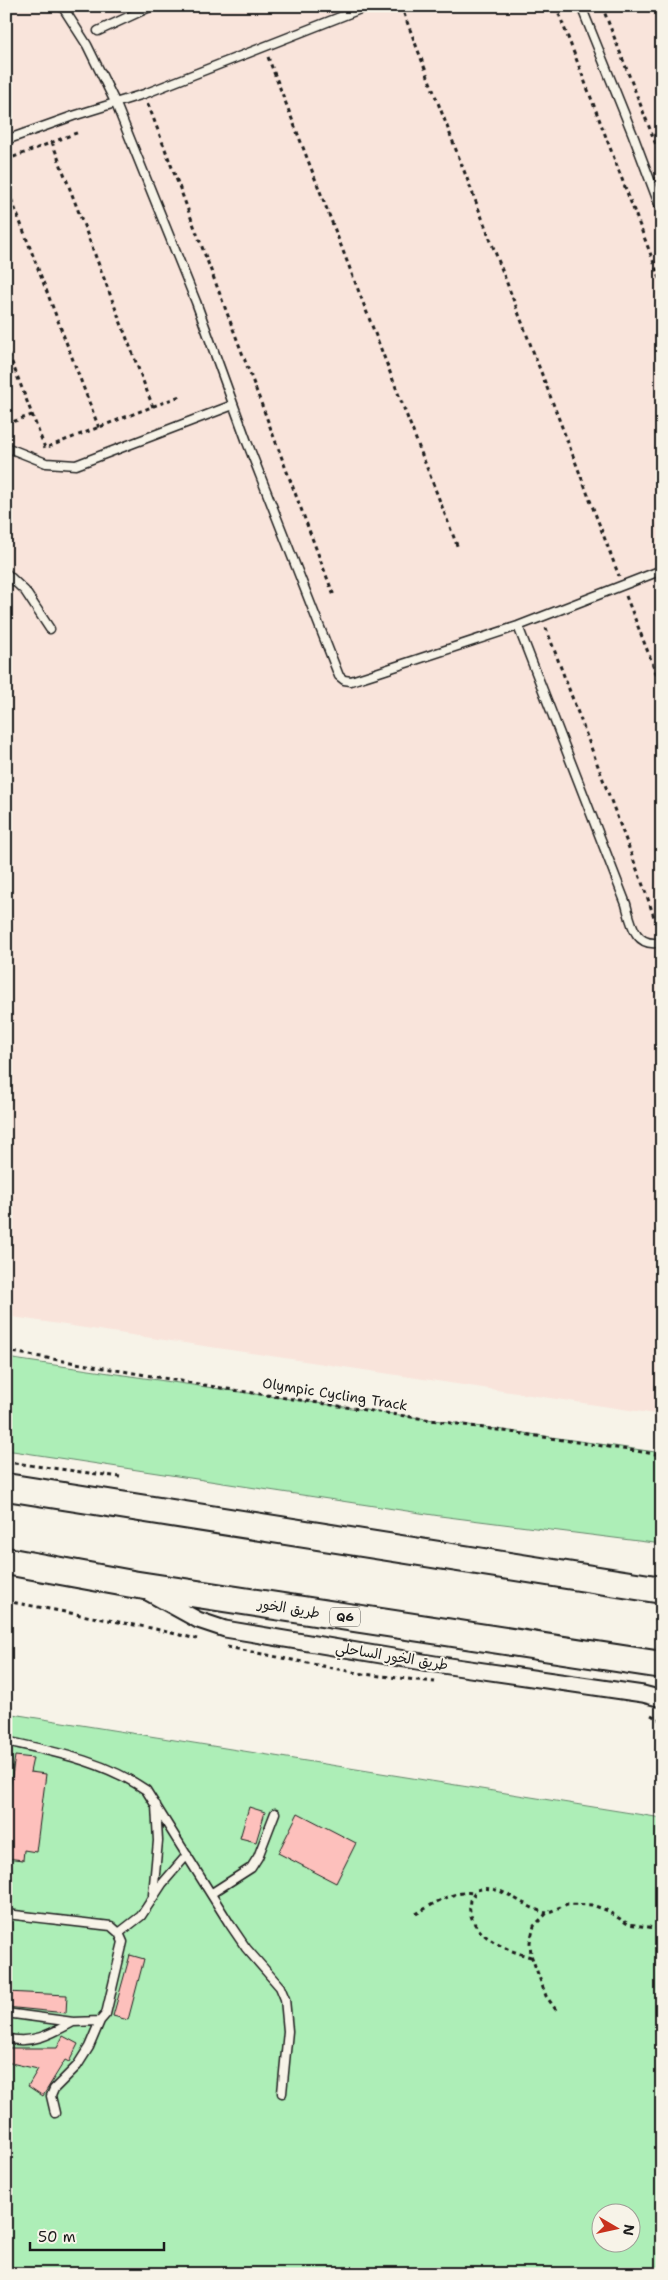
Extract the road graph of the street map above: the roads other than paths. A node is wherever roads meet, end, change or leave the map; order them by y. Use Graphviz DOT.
graph roads {
  1 [pos="62,6"];
  2 [pos="152,6"];
  3 [pos="343,6"];
  4 [pos="368,6"];
  5 [pos="581,6"];
  6 [pos="346,15"];
  7 [pos="98,31"];
  8 [pos="116,104"];
  9 [pos="6,140"];
  10 [pos="662,212"];
  11 [pos="233,405"];
  12 [pos="6,447"];
  13 [pos="662,570"];
  14 [pos="6,573"];
  15 [pos="518,626"];
  16 [pos="50,629"];
  17 [pos="662,942"];
  18 [pos="6,1486"];
  19 [pos="6,1561"];
  20 [pos="132,1584"];
  21 [pos="662,1590"];
  22 [pos="662,1665"];
  23 [pos="662,1699"];
  24 [pos="6,1741"];
  25 [pos="155,1803"];
  26 [pos="275,1813"];
  27 [pos="187,1855"];
  28 [pos="212,1893"];
  29 [pos="153,1898"];
  30 [pos="6,1914"];
  31 [pos="120,1933"];
  32 [pos="6,2013"];
  33 [pos="100,2021"];
  34 [pos="73,2022"];
  35 [pos="6,2038"];
  36 [pos="282,2093"];
  37 [pos="55,2113"];
  1 -- 8 [label="lane"];
  2 -- 7 [label="lane"];
  3 -- 6 [label="lane"];
  4 -- 6 [label="lane"];
  5 -- 10 [label="lane"];
  6 -- 8 [label="lane"];
  8 -- 9 [label="lane"];
  8 -- 11 [label="lane"];
  11 -- 12 [label="lane"];
  11 -- 15 [label="lane"];
  13 -- 15 [label="lane"];
  14 -- 16 [label="lane"];
  15 -- 17 [label="lane"];
  18 -- 21 [label="highway"];
  19 -- 20 [label="highway, طريق الخور / Q6"];
  20 -- 22 [label="highway, طريق الخور / Q6"];
  20 -- 23 [label="street, طريق الخور الساحلي"];
  24 -- 25 [label="lane"];
  25 -- 27 [label="lane"];
  25 -- 29 [label="lane"];
  26 -- 28 [label="lane"];
  27 -- 28 [label="lane"];
  27 -- 29 [label="lane"];
  28 -- 36 [label="lane"];
  29 -- 31 [label="lane"];
  30 -- 31 [label="lane"];
  31 -- 33 [label="lane"];
  32 -- 34 [label="lane"];
  33 -- 34 [label="lane"];
  33 -- 37 [label="lane"];
  34 -- 35 [label="lane"];
}
